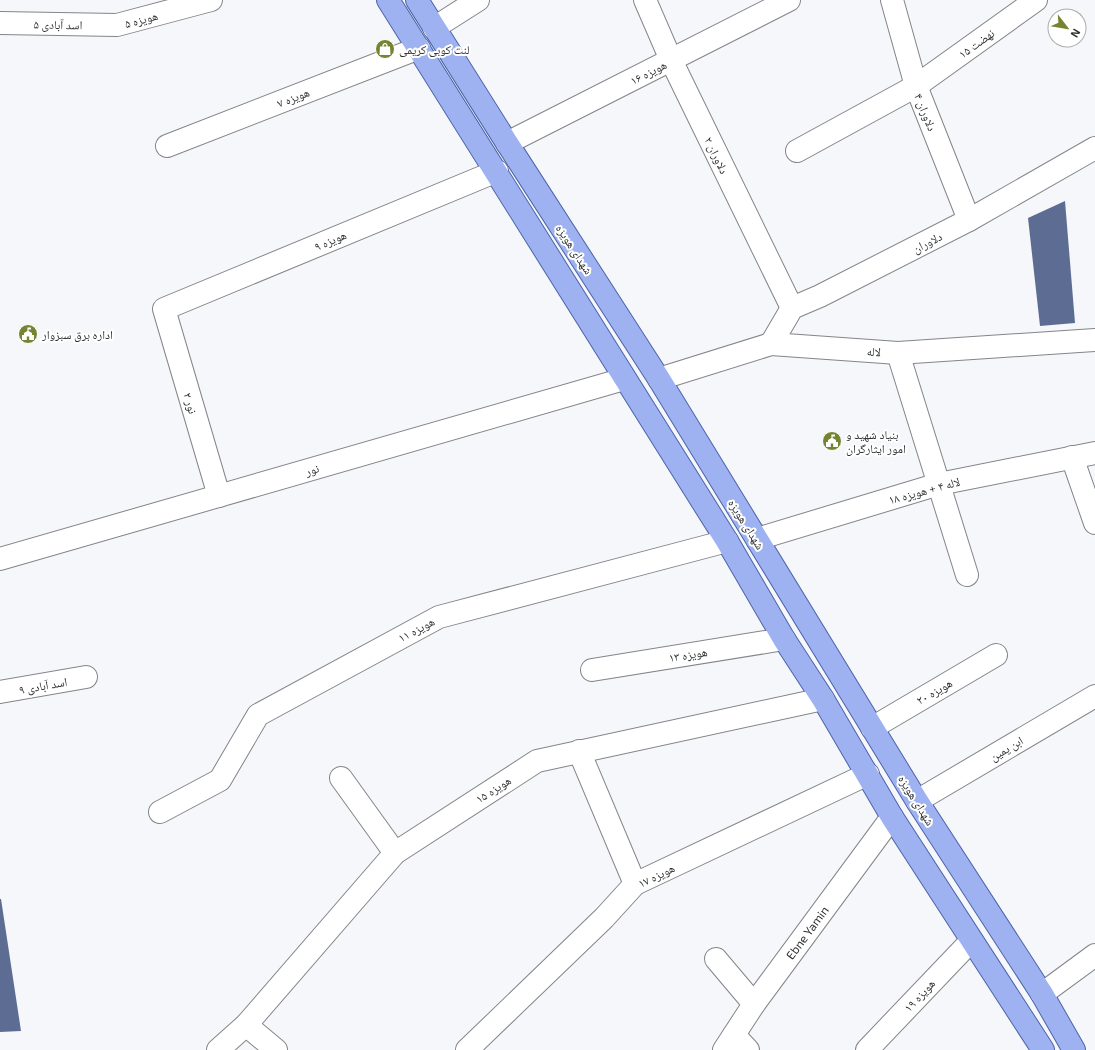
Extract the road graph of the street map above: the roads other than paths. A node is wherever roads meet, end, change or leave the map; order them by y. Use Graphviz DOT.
graph roads {
  1 [pos="211,0"];
  2 [pos="388,0"];
  3 [pos="417,0"];
  4 [pos="478,0"];
  5 [pos="645,0"];
  6 [pos="892,0"];
  7 [pos="1036,0"];
  8 [pos="781,2"];
  9 [pos="0,22"];
  10 [pos="116,25"];
  11 [pos="434,28"];
  12 [pos="419,48"];
  13 [pos="671,60"];
  14 [pos="916,86"];
  15 [pos="507,143"];
  16 [pos="167,146"];
  17 [pos="1095,148"];
  18 [pos="797,151"];
  19 [pos="496,171"];
  20 [pos="969,220"];
  21 [pos="792,308"];
  22 [pos="164,309"];
  23 [pos="1095,340"];
  24 [pos="771,344"];
  25 [pos="898,353"];
  26 [pos="624,379"];
  27 [pos="659,379"];
  28 [pos="1095,453"];
  29 [pos="1072,457"];
  30 [pos="939,484"];
  31 [pos="219,496"];
  32 [pos="1095,524"];
  33 [pos="757,539"];
  34 [pos="727,541"];
  35 [pos="0,559"];
  36 [pos="967,575"];
  37 [pos="784,639"];
  38 [pos="996,655"];
  39 [pos="592,670"];
  40 [pos="86,677"];
  41 [pos="0,692"];
  42 [pos="1095,696"];
  43 [pos="823,699"];
  44 [pos="872,728"];
  45 [pos="579,751"];
  46 [pos="868,774"];
  47 [pos="341,778"];
  48 [pos="917,801"];
  49 [pos="160,812"];
  50 [pos="892,817"];
  51 [pos="395,853"];
  52 [pos="635,884"];
  53 [pos="971,941"];
  54 [pos="1095,955"];
  55 [pos="716,959"];
  56 [pos="1042,994"];
  57 [pos="754,1004"];
  58 [pos="246,1025"];
  59 [pos="736,1045"];
  60 [pos="218,1050"];
  61 [pos="276,1050"];
  62 [pos="467,1050"];
  63 [pos="867,1050"];
  64 [pos="1043,1050"];
  65 [pos="1074,1050"];
  1 -- 10 [label="street, هویزه ۵"];
  2 -- 12 [label="main road"];
  3 -- 11 [label="main road, شهدای هویزه"];
  4 -- 11 [label="street"];
  5 -- 13 [label="street, دلاوران ۲"];
  6 -- 14 [label="street, دلاوران ۴"];
  7 -- 14 [label="street, نهضت ۱۵"];
  8 -- 13 [label="street, هویزه ۱۶"];
  9 -- 10 [label="street, اسد آبادی ۵"];
  11 -- 15 [label="main road, شهدای هویزه"];
  12 -- 16 [label="street, هویزه ۷"];
  12 -- 19 [label="main road"];
  13 -- 15 [label="street, هویزه ۱۶"];
  13 -- 21 [label="street, دلاوران ۲"];
  14 -- 18 [label="street, نهضت ۱۵"];
  14 -- 20 [label="street, دلاوران ۴"];
  15 -- 27 [label="main road, شهدای هویزه"];
  17 -- 20 [label="street, دلاوران"];
  19 -- 22 [label="street, هویزه ۹"];
  19 -- 26 [label="main road"];
  20 -- 21 [label="street, دلاوران"];
  21 -- 24 [label="street"];
  22 -- 31 [label="street, نور ۲"];
  23 -- 25 [label="street, لاله"];
  24 -- 25 [label="street, لاله"];
  24 -- 27 [label="street, لاله"];
  25 -- 30 [label="street"];
  26 -- 31 [label="street, نور"];
  26 -- 34 [label="main road"];
  27 -- 33 [label="main road, شهدای هویزه"];
  28 -- 29 [label="street, لاله ۴ + هویزه ۱۸"];
  29 -- 30 [label="street, لاله ۴ + هویزه ۱۸"];
  29 -- 32 [label="street"];
  30 -- 33 [label="street, لاله ۴ + هویزه ۱۸"];
  30 -- 36 [label="street"];
  31 -- 35 [label="street, نور"];
  33 -- 44 [label="main road, شهدای هویزه"];
  34 -- 37 [label="main road"];
  34 -- 49 [label="street, هویزه ۱۱"];
  37 -- 39 [label="street, هویزه ۱۳"];
  37 -- 43 [label="main road"];
  38 -- 44 [label="street, هویزه ۲۰"];
  40 -- 41 [label="street, اسد آبادی ۹"];
  42 -- 48 [label="street, ابن یمین"];
  43 -- 45 [label="street, هویزه ۱۵"];
  43 -- 46 [label="main road"];
  44 -- 48 [label="main road, شهدای هویزه"];
  45 -- 51 [label="street, هویزه ۱۵"];
  45 -- 52 [label="street"];
  46 -- 50 [label="main road"];
  46 -- 52 [label="street, هویزه ۱۷"];
  47 -- 51 [label="street"];
  48 -- 56 [label="main road, شهدای هویزه"];
  50 -- 53 [label="main road"];
  50 -- 57 [label="street, Ebne Yamin"];
  51 -- 58 [label="street, هویزه ۱۵"];
  52 -- 62 [label="street, هویزه ۱۷"];
  53 -- 63 [label="street, هویزه ۱۹"];
  53 -- 64 [label="main road"];
  54 -- 56 [label="street"];
  55 -- 57 [label="street"];
  56 -- 65 [label="main road, شهدای هویزه"];
  57 -- 59 [label="street, Ebne Yamin"];
  58 -- 60 [label="street, هویزه ۱۵"];
  58 -- 61 [label="street"];
}
